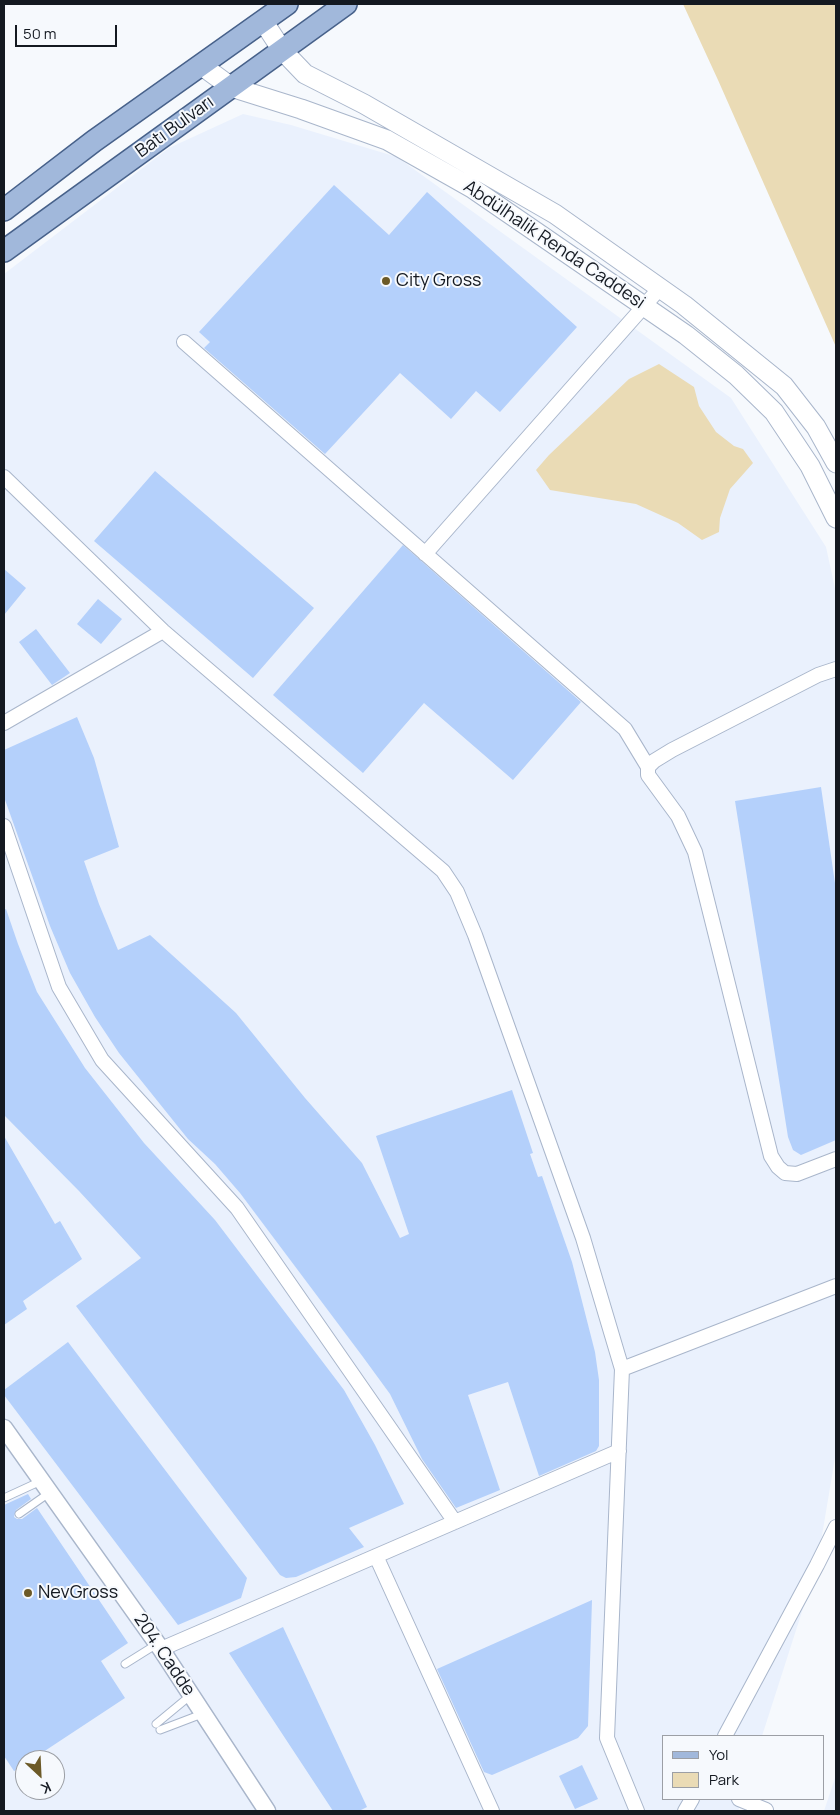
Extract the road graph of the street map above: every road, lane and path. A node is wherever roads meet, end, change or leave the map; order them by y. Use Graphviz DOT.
graph roads {
  1 [pos="287,4"];
  2 [pos="346,4"];
  3 [pos="263,21"];
  4 [pos="282,50"];
  5 [pos="201,65"];
  6 [pos="231,87"];
  7 [pos="4,210"];
  8 [pos="4,251"];
  9 [pos="660,288"];
  10 [pos="644,306"];
  11 [pos="184,342"];
  12 [pos="836,463"];
  13 [pos="4,477"];
  14 [pos="836,518"];
  15 [pos="425,554"];
  16 [pos="163,631"];
  17 [pos="836,669"];
  18 [pos="4,723"];
  19 [pos="648,767"];
  20 [pos="4,826"];
  21 [pos="836,1159"];
  22 [pos="836,1286"];
  23 [pos="622,1369"];
  24 [pos="4,1428"];
  25 [pos="619,1451"];
  26 [pos="45,1486"];
  27 [pos="4,1498"];
  28 [pos="18,1514"];
  29 [pos="455,1522"];
  30 [pos="836,1527"];
  31 [pos="376,1556"];
  32 [pos="159,1647"];
  33 [pos="125,1664"];
  34 [pos="191,1695"];
  35 [pos="203,1713"];
  36 [pos="730,1735"];
  37 [pos="691,1800"];
  38 [pos="741,1800"];
  39 [pos="766,1810"];
  40 [pos="268,1811"];
  41 [pos="492,1811"];
  42 [pos="637,1811"];
  43 [pos="685,1811"];
  1 -- 3 [label="main road, Batı Bulvarı"];
  2 -- 4 [label="main road, Batı Bulvarı"];
  3 -- 4 [label="main road, Abdülhalik Renda Caddesi"];
  3 -- 5 [label="main road, Batı Bulvarı"];
  4 -- 6 [label="main road, Batı Bulvarı"];
  4 -- 9 [label="main road, Abdülhalik Renda Caddesi"];
  5 -- 6 [label="main road, Abdülhalik Renda Caddesi"];
  5 -- 7 [label="main road, Batı Bulvarı"];
  6 -- 8 [label="main road, Batı Bulvarı"];
  6 -- 10 [label="main road, Abdülhalik Renda Caddesi"];
  9 -- 10 [label="street"];
  9 -- 12 [label="main road, Abdülhalik Renda Caddesi"];
  10 -- 14 [label="main road, Abdülhalik Renda Caddesi"];
  10 -- 15 [label="street"];
  11 -- 15 [label="street"];
  13 -- 16 [label="street"];
  15 -- 19 [label="street"];
  16 -- 18 [label="street"];
  16 -- 23 [label="street"];
  17 -- 19 [label="street"];
  19 -- 21 [label="street"];
  20 -- 29 [label="street"];
  22 -- 23 [label="street"];
  23 -- 25 [label="street"];
  24 -- 26 [label="street, 204. Cadde"];
  25 -- 29 [label="street"];
  25 -- 42 [label="street"];
  26 -- 27 [label="lane"];
  26 -- 28 [label="lane"];
  26 -- 32 [label="street, 204. Cadde"];
  29 -- 31 [label="street"];
  30 -- 36 [label="street"];
  31 -- 32 [label="street"];
  31 -- 41 [label="street"];
  32 -- 33 [label="lane"];
  32 -- 34 [label="street, 204. Cadde"];
  34 -- 35 [label="street, 204. Cadde"];
  34 -- 35 [label="lane"];
  35 -- 40 [label="street, 204. Cadde"];
  37 -- 43 [label="street"];
  38 -- 39 [label="street"];
}
